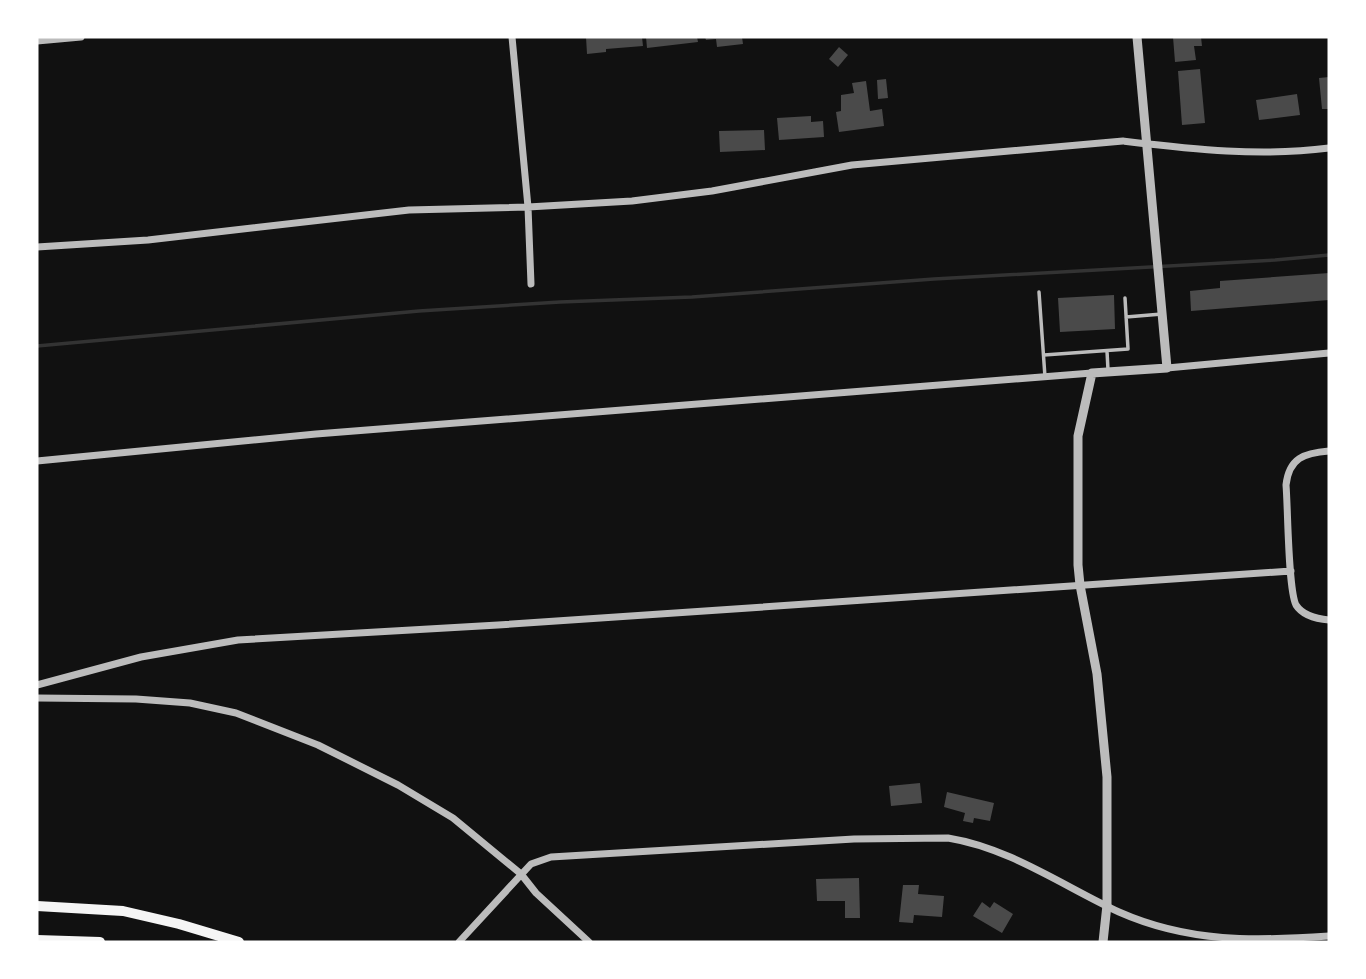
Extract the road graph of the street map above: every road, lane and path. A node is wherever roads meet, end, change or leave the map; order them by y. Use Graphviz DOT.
graph roads {
  1 [pos="81,37"];
  2 [pos="512,37"];
  3 [pos="1137,37"];
  4 [pos="37,41"];
  5 [pos="1147,145"];
  6 [pos="1329,148"];
  7 [pos="528,207"];
  8 [pos="37,247"];
  9 [pos="531,284"];
  10 [pos="1039,292"];
  11 [pos="1125,298"];
  12 [pos="1162,314"];
  13 [pos="1126,317"];
  14 [pos="1107,351"];
  15 [pos="1329,353"];
  16 [pos="1044,355"];
  17 [pos="1167,368"];
  18 [pos="1108,372"];
  19 [pos="1092,373"];
  20 [pos="1045,378"];
  21 [pos="1329,451"];
  22 [pos="37,461"];
  23 [pos="1291,571"];
  24 [pos="1080,585"];
  25 [pos="1329,620"];
  26 [pos="37,685"];
  27 [pos="37,698"];
  28 [pos="521,874"];
  29 [pos="1107,905"];
  30 [pos="37,906"];
  31 [pos="1329,936"];
  32 [pos="37,940"];
  33 [pos="100,942"];
  34 [pos="239,942"];
  35 [pos="459,942"];
  36 [pos="589,942"];
  37 [pos="1103,942"];
  1 -- 4 [label="street"];
  2 -- 7 [label="street"];
  3 -- 5 [label="street"];
  5 -- 6 [label="street"];
  5 -- 7 [label="street"];
  5 -- 12 [label="street"];
  7 -- 8 [label="street"];
  7 -- 9 [label="street"];
  10 -- 16 [label="lane"];
  11 -- 13 [label="lane"];
  12 -- 13 [label="lane"];
  12 -- 17 [label="street"];
  13 -- 14 [label="lane"];
  14 -- 16 [label="lane"];
  14 -- 18 [label="lane"];
  15 -- 17 [label="street"];
  16 -- 20 [label="lane"];
  17 -- 18 [label="street"];
  18 -- 19 [label="street"];
  19 -- 20 [label="street"];
  19 -- 24 [label="street"];
  20 -- 22 [label="street"];
  21 -- 23 [label="street"];
  23 -- 24 [label="street"];
  23 -- 25 [label="street"];
  24 -- 26 [label="street"];
  24 -- 29 [label="street"];
  27 -- 28 [label="street"];
  28 -- 29 [label="street"];
  28 -- 35 [label="street"];
  28 -- 36 [label="street"];
  29 -- 31 [label="street"];
  29 -- 37 [label="street"];
  30 -- 34 [label="main road"];
  32 -- 33 [label="main road"];
}
